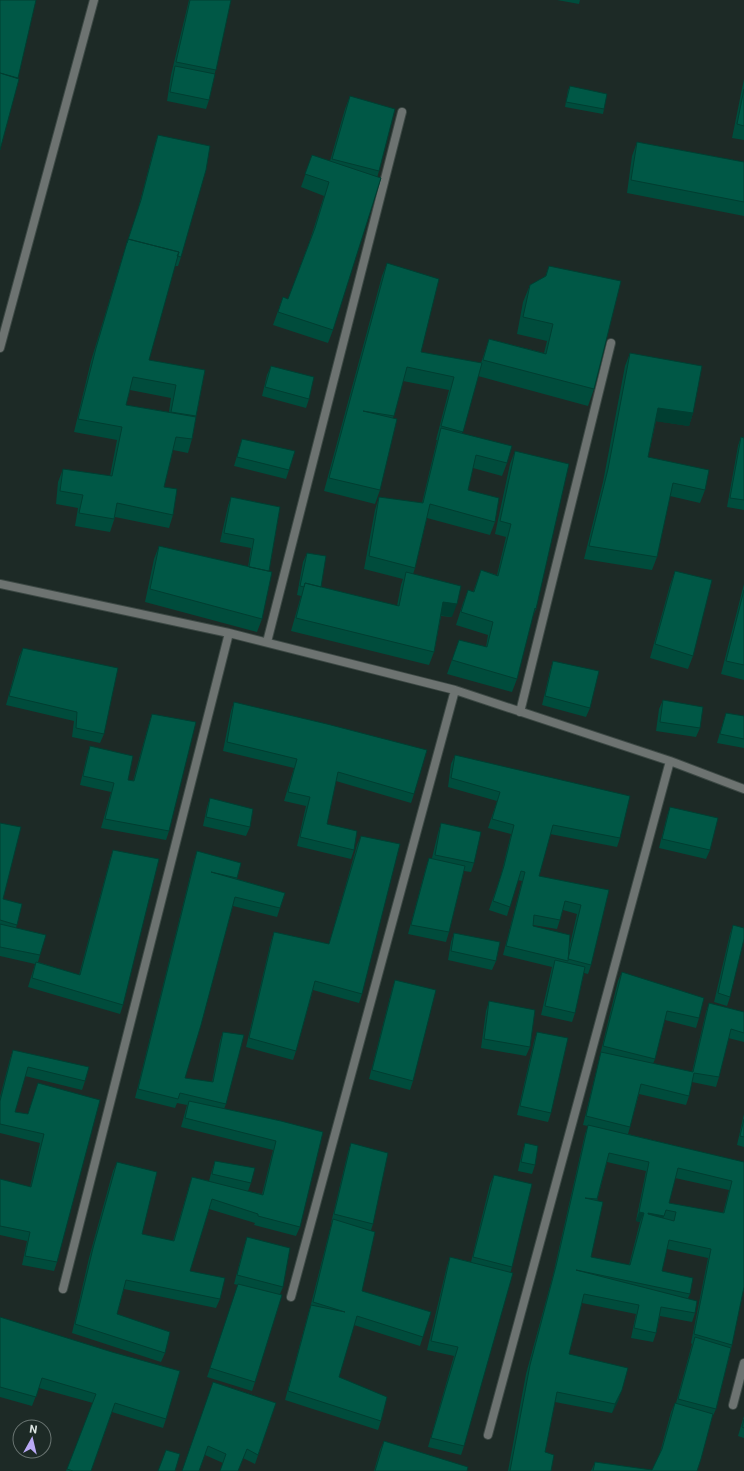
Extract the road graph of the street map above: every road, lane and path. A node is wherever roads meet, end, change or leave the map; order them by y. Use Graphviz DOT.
graph roads {
  1 [pos="94,0"];
  2 [pos="402,112"];
  3 [pos="611,343"];
  4 [pos="0,348"];
  5 [pos="0,584"];
  6 [pos="229,633"];
  7 [pos="267,642"];
  8 [pos="455,690"];
  9 [pos="520,712"];
  10 [pos="670,761"];
  11 [pos="744,789"];
  12 [pos="63,1289"];
  13 [pos="291,1297"];
  14 [pos="744,1363"];
  15 [pos="733,1405"];
  16 [pos="488,1435"];
  1 -- 4 [label="street"];
  2 -- 7 [label="street"];
  3 -- 9 [label="street"];
  5 -- 6 [label="street"];
  6 -- 7 [label="street"];
  6 -- 12 [label="street"];
  7 -- 8 [label="street"];
  8 -- 9 [label="street"];
  8 -- 13 [label="street"];
  9 -- 10 [label="street"];
  10 -- 11 [label="street"];
  10 -- 16 [label="street"];
  14 -- 15 [label="street"];
}
